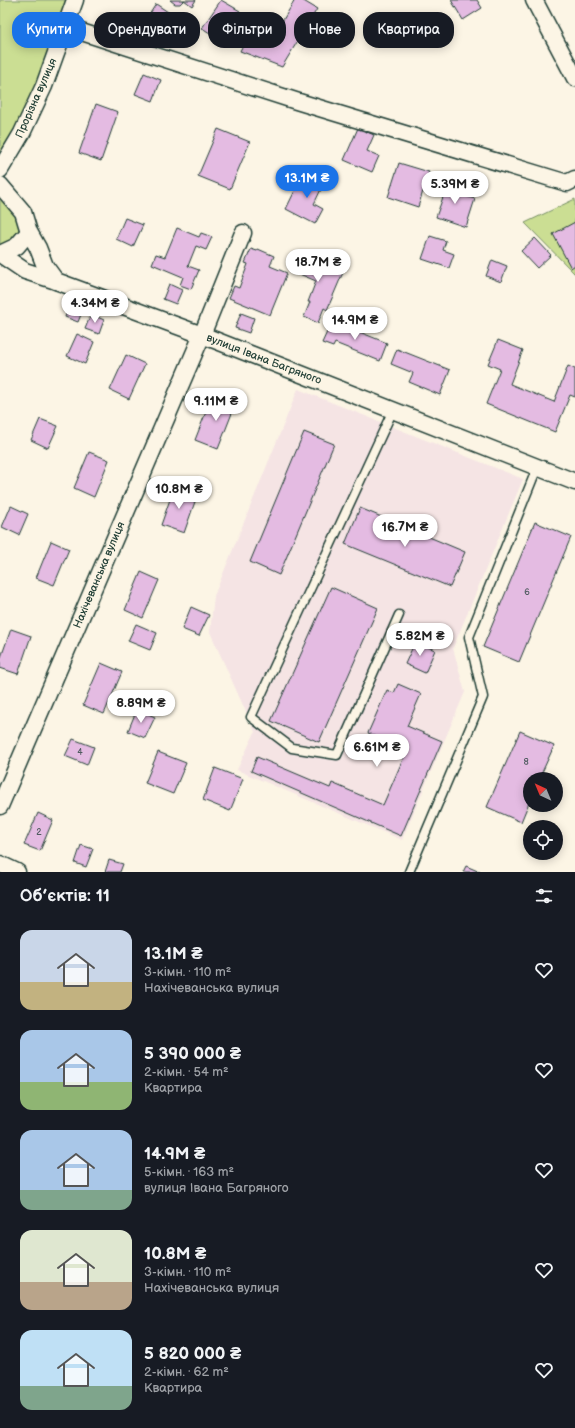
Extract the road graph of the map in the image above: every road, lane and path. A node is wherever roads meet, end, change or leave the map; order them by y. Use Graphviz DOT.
graph roads {
  1 [pos="75,0"];
  2 [pos="534,0"];
  3 [pos="71,12"];
  4 [pos="86,33"];
  5 [pos="58,48"];
  6 [pos="575,78"];
  7 [pos="0,170"];
  8 [pos="575,178"];
  9 [pos="0,186"];
  10 [pos="29,232"];
  11 [pos="243,233"];
  12 [pos="0,254"];
  13 [pos="56,281"];
  14 [pos="202,335"];
  15 [pos="393,410"];
  16 [pos="538,468"];
  17 [pos="575,482"];
  18 [pos="399,615"];
  19 [pos="0,806"];
  20 [pos="0,864"];
  21 [pos="17,872"];
  22 [pos="409,872"];
  1 -- 3 [label="street, Прорізна вулиця"];
  2 -- 6 [label="street"];
  4 -- 8 [label="street"];
  5 -- 7 [label="street, Прорізна вулиця"];
  9 -- 10 [label="street"];
  10 -- 12 [label="street"];
  10 -- 13 [label="street"];
  11 -- 14 [label="street, Нахічеванська вулиця"];
  12 -- 13 [label="street, вулиця Івана Багряного"];
  13 -- 14 [label="street, вулиця Івана Багряного"];
  14 -- 15 [label="street, вулиця Івана Багряного"];
  14 -- 19 [label="street, Нахічеванська вулиця"];
  15 -- 16 [label="street, вулиця Івана Багряного"];
  15 -- 18 [label="lane"];
  16 -- 17 [label="street, вулиця Івана Багряного"];
  16 -- 22 [label="lane"];
  20 -- 21 [label="street"];
}
